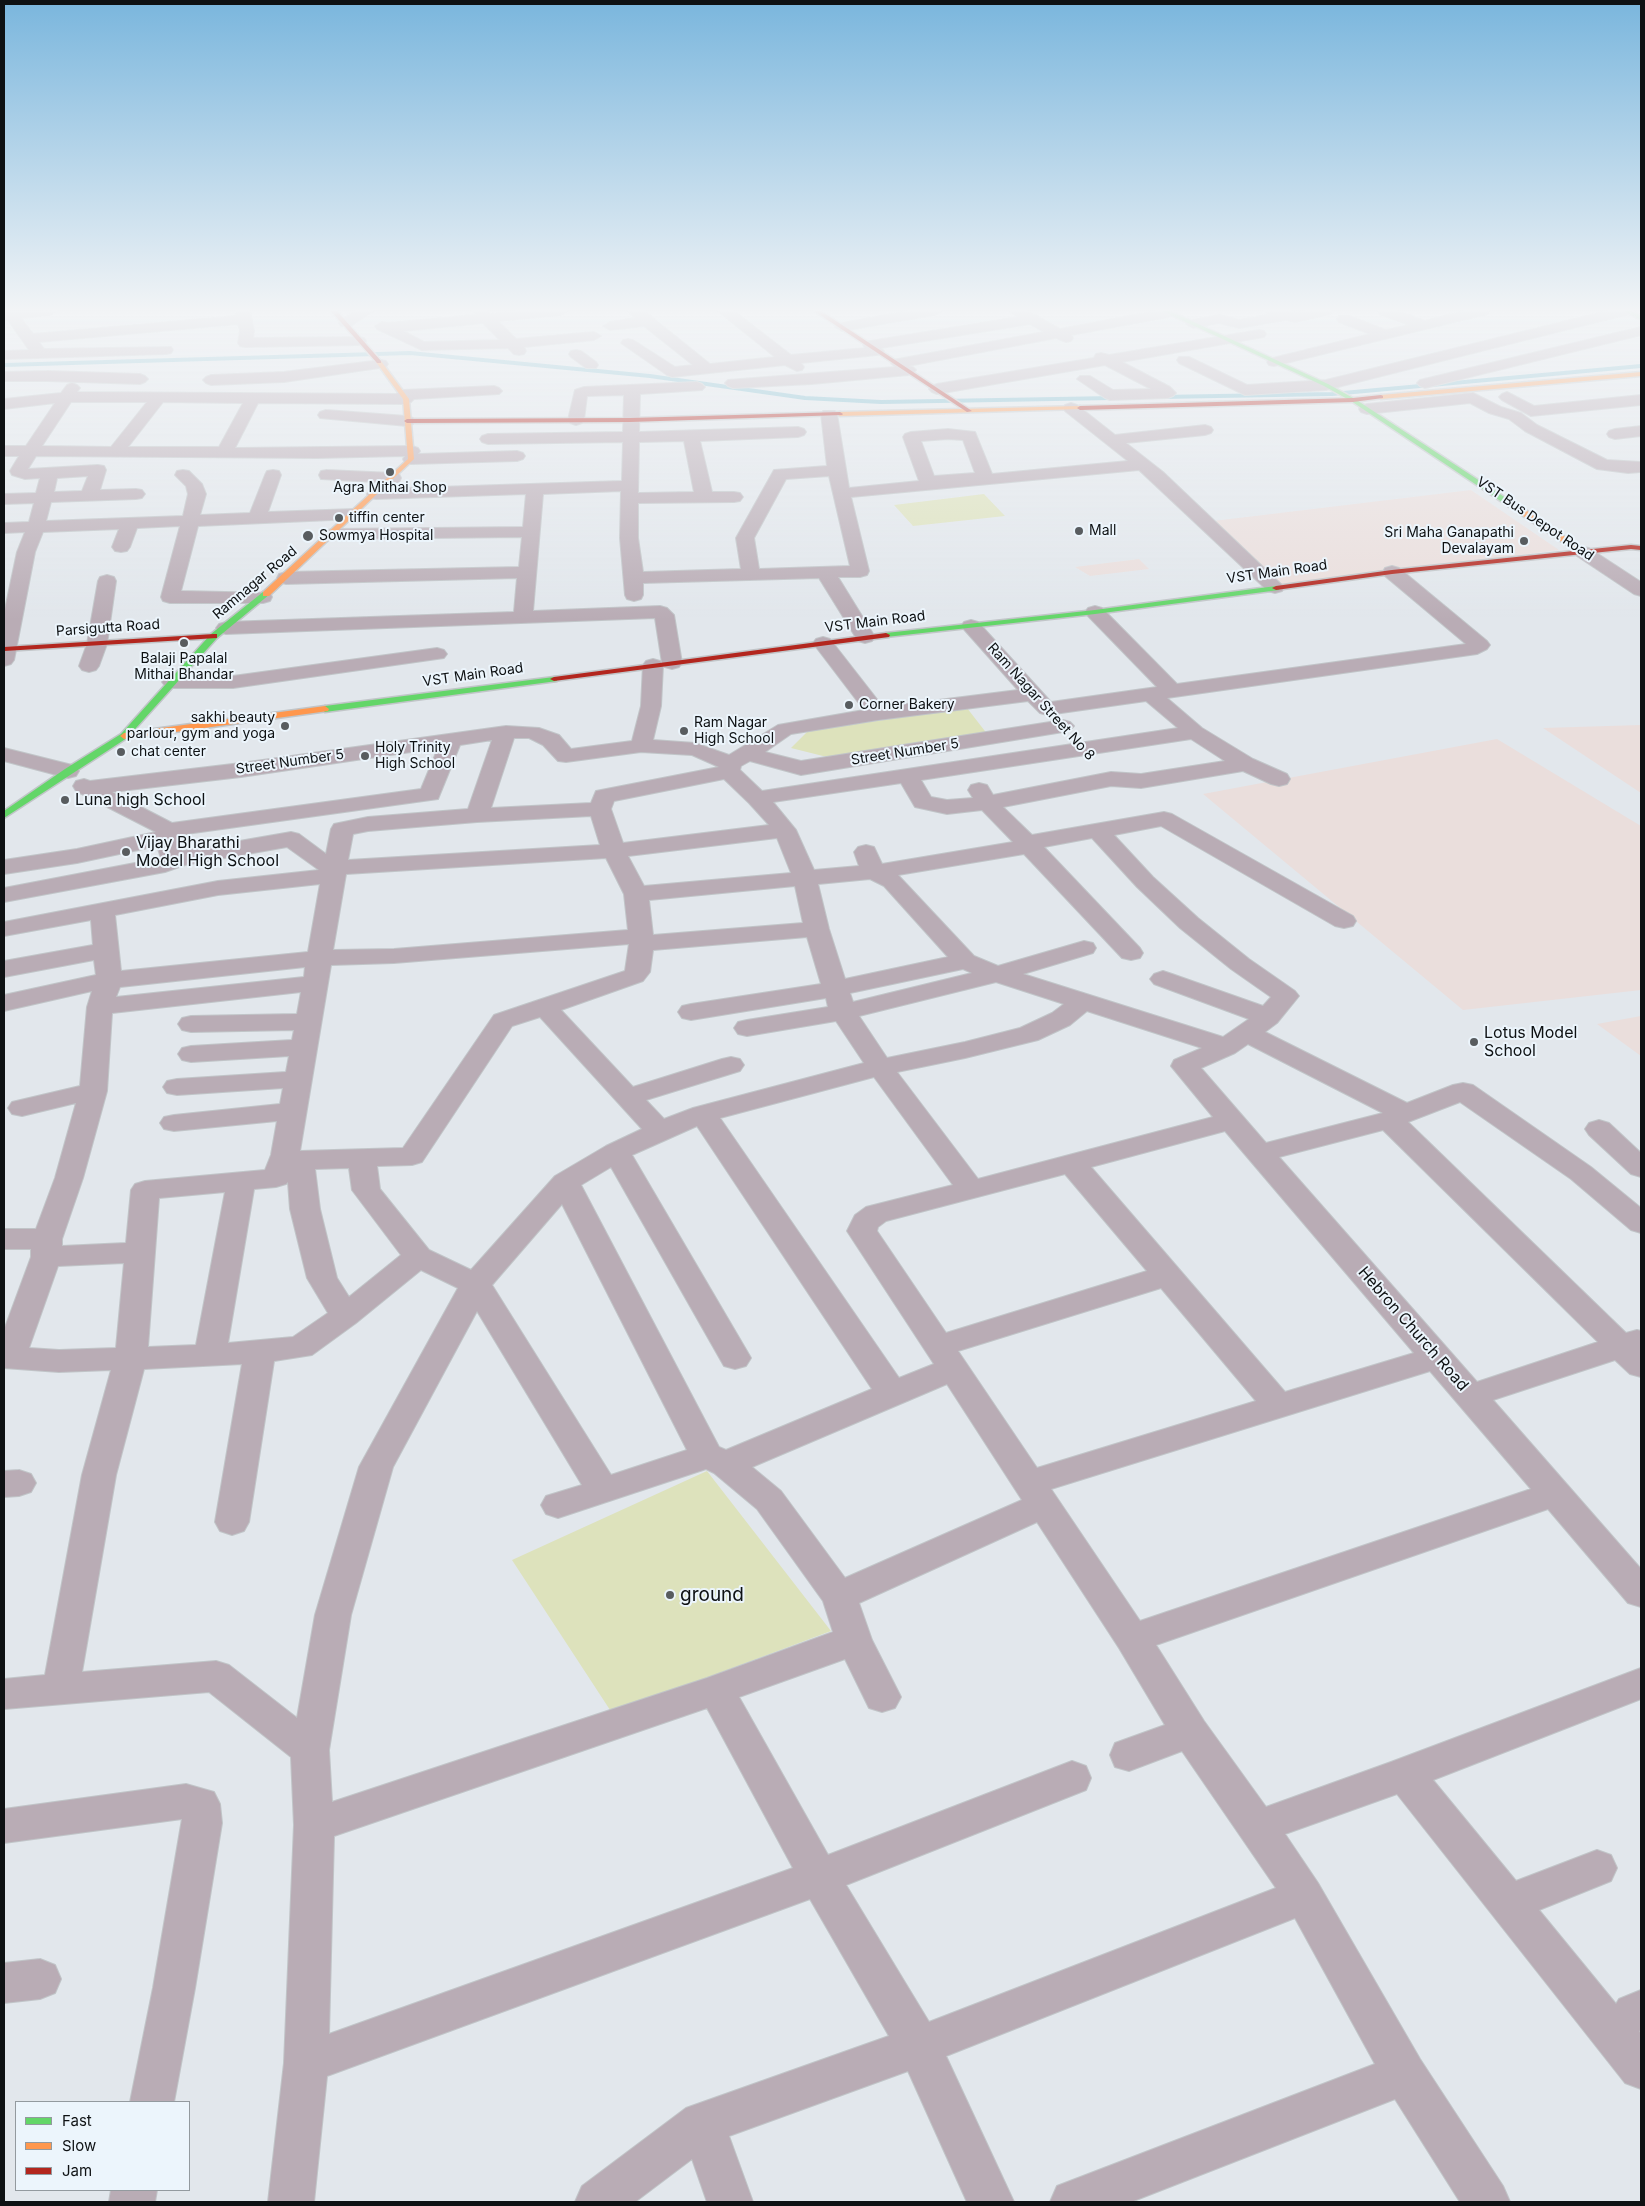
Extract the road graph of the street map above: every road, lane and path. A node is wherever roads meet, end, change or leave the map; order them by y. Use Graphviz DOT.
graph roads {
  1 [pos="55,414"];
  2 [pos="145,414"];
  3 [pos="406,414"];
  4 [pos="577,414"];
  5 [pos="631,414"];
  6 [pos="829,414"];
  7 [pos="941,414"];
  8 [pos="1079,414"];
  9 [pos="1375,414"];
  10 [pos="1508,414"];
  11 [pos="244,415"];
  12 [pos="262,415"];
  13 [pos="307,415"];
  14 [pos="324,415"];
  15 [pos="576,420"];
  16 [pos="407,421"];
  17 [pos="1204,430"];
  18 [pos="1641,431"];
  19 [pos="798,432"];
  20 [pos="948,434"];
  21 [pos="1615,434"];
  22 [pos="691,436"];
  23 [pos="630,437"];
  24 [pos="488,439"];
  25 [pos="1114,440"];
  26 [pos="4,450"];
  27 [pos="31,451"];
  28 [pos="225,451"];
  29 [pos="115,452"];
  30 [pos="317,453"];
  31 [pos="610,454"];
  32 [pos="411,455"];
  33 [pos="531,456"];
  34 [pos="1143,465"];
  35 [pos="1635,468"];
  36 [pos="308,470"];
  37 [pos="836,471"];
  38 [pos="50,473"];
  39 [pos="183,474"];
  40 [pos="273,475"];
  41 [pos="327,475"];
  42 [pos="393,478"];
  43 [pos="535,489"];
  44 [pos="630,492"];
  45 [pos="853,492"];
  46 [pos="136,494"];
  47 [pos="345,494"];
  48 [pos="375,495"];
  49 [pos="89,496"];
  50 [pos="42,497"];
  51 [pos="704,497"];
  52 [pos="734,497"];
  53 [pos="4,499"];
  54 [pos="354,514"];
  55 [pos="134,519"];
  56 [pos="257,519"];
  57 [pos="191,520"];
  58 [pos="36,527"];
  59 [pos="4,528"];
  60 [pos="531,532"];
  61 [pos="334,534"];
  62 [pos="1638,546"];
  63 [pos="121,547"];
  64 [pos="1584,552"];
  65 [pos="527,572"];
  66 [pos="825,572"];
  67 [pos="1392,572"];
  68 [pos="751,574"];
  69 [pos="286,578"];
  70 [pos="634,578"];
  71 [pos="107,581"];
  72 [pos="671,586"];
  73 [pos="1275,586"];
  74 [pos="1641,590"];
  75 [pos="263,597"];
  76 [pos="633,612"];
  77 [pos="1095,612"];
  78 [pos="523,618"];
  79 [pos="971,626"];
  80 [pos="220,632"];
  81 [pos="865,638"];
  82 [pos="823,643"];
  83 [pos="97,644"];
  84 [pos="5,653"];
  85 [pos="436,654"];
  86 [pos="670,663"];
  87 [pos="89,666"];
  88 [pos="172,682"];
  89 [pos="1171,690"];
  90 [pos="1150,694"];
  91 [pos="1040,702"];
  92 [pos="878,714"];
  93 [pos="1063,726"];
  94 [pos="506,732"];
  95 [pos="1195,732"];
  96 [pos="124,736"];
  97 [pos="452,739"];
  98 [pos="641,746"];
  99 [pos="1084,749"];
  100 [pos="4,754"];
  101 [pos="29,761"];
  102 [pos="736,763"];
  103 [pos="1245,764"];
  104 [pos="4,766"];
  105 [pos="965,768"];
  106 [pos="64,773"];
  107 [pos="908,777"];
  108 [pos="1111,779"];
  109 [pos="1279,779"];
  110 [pos="87,788"];
  111 [pos="757,798"];
  112 [pos="987,803"];
  113 [pos="600,809"];
  114 [pos="477,814"];
  115 [pos="4,815"];
  116 [pos="785,830"];
  117 [pos="1098,831"];
  118 [pos="168,834"];
  119 [pos="1028,843"];
  120 [pos="614,851"];
  121 [pos="215,853"];
  122 [pos="179,859"];
  123 [pos="870,862"];
  124 [pos="4,867"];
  125 [pos="334,872"];
  126 [pos="805,878"];
  127 [pos="218,888"];
  128 [pos="636,894"];
  129 [pos="4,895"];
  130 [pos="102,909"];
  131 [pos="1344,921"];
  132 [pos="4,926"];
  133 [pos="817,929"];
  134 [pos="641,939"];
  135 [pos="1084,948"];
  136 [pos="106,950"];
  137 [pos="1131,953"];
  138 [pos="965,961"];
  139 [pos="4,969"];
  140 [pos="317,970"];
  141 [pos="997,974"];
  142 [pos="1164,979"];
  143 [pos="109,980"];
  144 [pos="839,1001"];
  145 [pos="1084,1001"];
  146 [pos="4,1003"];
  147 [pos="544,1006"];
  148 [pos="100,1007"];
  149 [pos="691,1012"];
  150 [pos="1268,1017"];
  151 [pos="191,1024"];
  152 [pos="747,1028"];
  153 [pos="306,1034"];
  154 [pos="1237,1040"];
  155 [pos="191,1054"];
  156 [pos="731,1065"];
  157 [pos="880,1067"];
  158 [pos="298,1079"];
  159 [pos="177,1087"];
  160 [pos="93,1091"];
  161 [pos="629,1098"];
  162 [pos="22,1108"];
  163 [pos="293,1111"];
  164 [pos="703,1114"];
  165 [pos="1398,1117"];
  166 [pos="1232,1120"];
  167 [pos="174,1123"];
  168 [pos="1599,1130"];
  169 [pos="660,1131"];
  170 [pos="616,1152"];
  171 [pos="1261,1153"];
  172 [pos="292,1158"];
  173 [pos="362,1159"];
  174 [pos="1071,1162"];
  175 [pos="1641,1168"];
  176 [pos="241,1182"];
  177 [pos="565,1182"];
  178 [pos="971,1190"];
  179 [pos="1641,1223"];
  180 [pos="4,1239"];
  181 [pos="47,1248"];
  182 [pos="139,1252"];
  183 [pos="418,1257"];
  184 [pos="1167,1275"];
  185 [pos="476,1284"];
  186 [pos="345,1316"];
  187 [pos="260,1351"];
  188 [pos="1635,1351"];
  189 [pos="210,1356"];
  190 [pos="131,1357"];
  191 [pos="946,1357"];
  192 [pos="1437,1357"];
  193 [pos="6,1358"];
  194 [pos="735,1358"];
  195 [pos="893,1395"];
  196 [pos="1470,1396"];
  197 [pos="1278,1406"];
  198 [pos="716,1460"];
  199 [pos="604,1491"];
  200 [pos="1036,1494"];
  201 [pos="1554,1494"];
  202 [pos="558,1505"];
  203 [pos="232,1522"];
  204 [pos="1641,1593"];
  205 [pos="839,1596"];
  206 [pos="1132,1638"];
  207 [pos="854,1640"];
  208 [pos="1641,1683"];
  209 [pos="61,1687"];
  210 [pos="716,1690"];
  211 [pos="4,1694"];
  212 [pos="882,1697"];
  213 [pos="1190,1732"];
  214 [pos="310,1750"];
  215 [pos="1129,1755"];
  216 [pos="1405,1774"];
  217 [pos="1072,1778"];
  218 [pos="314,1825"];
  219 [pos="4,1826"];
  220 [pos="1258,1827"];
  221 [pos="1597,1868"];
  222 [pos="819,1877"];
  223 [pos="1304,1896"];
  224 [pos="1509,1903"];
  225 [pos="919,2046"];
  226 [pos="306,2063"];
  227 [pos="1641,2068"];
  228 [pos="1404,2074"];
  229 [pos="152,2101"];
  230 [pos="702,2124"];
  231 [pos="291,2202"];
  232 [pos="598,2202"];
  233 [pos="730,2202"];
  234 [pos="991,2202"];
  235 [pos="1073,2202"];
  236 [pos="1486,2202"];
  1 -- 27 [label="street"];
  2 -- 29 [label="street"];
  3 -- 16 [label="street"];
  4 -- 15 [label="street"];
  5 -- 23 [label="street"];
  6 -- 23 [label="street"];
  6 -- 37 [label="street"];
  7 -- 20 [label="street"];
  8 -- 25 [label="street"];
  9 -- 64 [label="street, VST Bus Depot Road"];
  10 -- 35 [label="street"];
  11 -- 12 [label="street"];
  11 -- 28 [label="street"];
  13 -- 14 [label="street"];
  14 -- 16 [label="street"];
  14 -- 30 [label="street"];
  15 -- 16 [label="street"];
  15 -- 23 [label="street"];
  16 -- 32 [label="street"];
  17 -- 25 [label="street"];
  18 -- 21 [label="street"];
  19 -- 22 [label="street"];
  20 -- 20 [label="street"];
  22 -- 23 [label="street"];
  22 -- 51 [label="street"];
  23 -- 24 [label="street"];
  23 -- 31 [label="street"];
  23 -- 44 [label="street"];
  25 -- 34 [label="street"];
  26 -- 27 [label="street"];
  27 -- 29 [label="street"];
  27 -- 38 [label="street"];
  28 -- 29 [label="street"];
  28 -- 30 [label="street"];
  30 -- 32 [label="street"];
  30 -- 36 [label="street"];
  32 -- 33 [label="street"];
  32 -- 42 [label="street, Ramnagar Road"];
  34 -- 45 [label="street"];
  34 -- 73 [label="street"];
  37 -- 66 [label="street"];
  37 -- 68 [label="street"];
  38 -- 49 [label="street"];
  38 -- 50 [label="street"];
  39 -- 57 [label="street"];
  40 -- 56 [label="street"];
  41 -- 42 [label="street"];
  42 -- 48 [label="street, Ramnagar Road"];
  43 -- 44 [label="street"];
  43 -- 48 [label="street"];
  43 -- 60 [label="street"];
  44 -- 51 [label="street"];
  44 -- 70 [label="street"];
  46 -- 49 [label="street"];
  47 -- 48 [label="street"];
  48 -- 54 [label="street, Ramnagar Road"];
  49 -- 50 [label="street"];
  50 -- 53 [label="street"];
  50 -- 58 [label="street"];
  51 -- 52 [label="street"];
  54 -- 56 [label="street"];
  54 -- 61 [label="street, Ramnagar Road"];
  55 -- 57 [label="street"];
  55 -- 58 [label="street"];
  55 -- 63 [label="street"];
  56 -- 57 [label="street"];
  57 -- 75 [label="street"];
  58 -- 59 [label="street"];
  58 -- 84 [label="street"];
  60 -- 61 [label="street"];
  60 -- 65 [label="street"];
  61 -- 69 [label="street, Ramnagar Road"];
  62 -- 64 [label="street, VST Main Road"];
  64 -- 67 [label="street, VST Main Road"];
  64 -- 74 [label="street, VST Bus Depot Road"];
  65 -- 69 [label="street"];
  65 -- 78 [label="street"];
  66 -- 68 [label="street"];
  66 -- 81 [label="street"];
  67 -- 73 [label="street, VST Main Road"];
  67 -- 89 [label="street"];
  68 -- 70 [label="street"];
  69 -- 75 [label="street, Ramnagar Road"];
  70 -- 76 [label="street"];
  71 -- 83 [label="street"];
  72 -- 86 [label="street"];
  73 -- 77 [label="street, VST Main Road"];
  75 -- 80 [label="street, Ramnagar Road"];
  76 -- 78 [label="street"];
  76 -- 86 [label="street"];
  77 -- 79 [label="street, VST Main Road"];
  77 -- 89 [label="street"];
  78 -- 80 [label="street"];
  79 -- 81 [label="street, VST Main Road"];
  79 -- 91 [label="street, Ram Nagar Street No 8"];
  80 -- 83 [label="street, Parsigutta Road"];
  80 -- 88 [label="street, Ramnagar Road"];
  81 -- 82 [label="street, VST Main Road"];
  82 -- 86 [label="street, VST Main Road"];
  82 -- 92 [label="street"];
  83 -- 84 [label="street, Parsigutta Road"];
  83 -- 87 [label="street"];
  85 -- 88 [label="street"];
  86 -- 96 [label="street, VST Main Road"];
  86 -- 98 [label="street"];
  88 -- 96 [label="street, Ramnagar Road"];
  89 -- 90 [label="street"];
  90 -- 91 [label="street"];
  90 -- 95 [label="street"];
  91 -- 92 [label="street"];
  91 -- 93 [label="street, Ram Nagar Street No 8"];
  92 -- 102 [label="street"];
  93 -- 99 [label="street, Ram Nagar Street No 8"];
  93 -- 102 [label="street, Street Number 5"];
  94 -- 97 [label="street, Street Number 5"];
  94 -- 98 [label="street, Street Number 5"];
  94 -- 114 [label="street"];
  95 -- 99 [label="street"];
  95 -- 103 [label="street"];
  96 -- 106 [label="street, Ramnagar Road"];
  97 -- 110 [label="street, Street Number 5"];
  97 -- 118 [label="street"];
  98 -- 102 [label="street, Street Number 5"];
  99 -- 105 [label="street"];
  99 -- 108 [label="street, Ram Nagar Street No 8"];
  100 -- 101 [label="street"];
  101 -- 104 [label="street"];
  101 -- 106 [label="street"];
  102 -- 111 [label="street"];
  102 -- 113 [label="street"];
  103 -- 108 [label="street"];
  103 -- 109 [label="street"];
  105 -- 107 [label="street"];
  105 -- 112 [label="street"];
  106 -- 110 [label="street"];
  106 -- 115 [label="street, Ramnagar Road"];
  107 -- 111 [label="street"];
  107 -- 112 [label="street"];
  108 -- 112 [label="street"];
  110 -- 118 [label="street"];
  111 -- 116 [label="street"];
  112 -- 119 [label="street"];
  113 -- 114 [label="street"];
  113 -- 120 [label="street"];
  114 -- 125 [label="street"];
  116 -- 120 [label="street"];
  116 -- 126 [label="street"];
  117 -- 119 [label="street"];
  117 -- 131 [label="street"];
  117 -- 150 [label="street"];
  118 -- 122 [label="street"];
  118 -- 124 [label="street"];
  119 -- 123 [label="street"];
  119 -- 137 [label="street"];
  120 -- 125 [label="street"];
  120 -- 128 [label="street"];
  121 -- 122 [label="street"];
  121 -- 125 [label="street"];
  121 -- 127 [label="street"];
  122 -- 129 [label="street"];
  123 -- 126 [label="street"];
  123 -- 138 [label="street"];
  125 -- 127 [label="street"];
  125 -- 140 [label="street"];
  126 -- 128 [label="street"];
  126 -- 133 [label="street"];
  127 -- 130 [label="street"];
  128 -- 134 [label="street"];
  130 -- 132 [label="street"];
  130 -- 136 [label="street"];
  133 -- 134 [label="street"];
  133 -- 144 [label="street"];
  134 -- 140 [label="street"];
  134 -- 147 [label="street"];
  135 -- 141 [label="street"];
  136 -- 139 [label="street"];
  136 -- 143 [label="street"];
  138 -- 141 [label="street"];
  138 -- 144 [label="street"];
  140 -- 143 [label="street"];
  140 -- 148 [label="street"];
  140 -- 153 [label="street"];
  141 -- 144 [label="street"];
  141 -- 145 [label="street"];
  142 -- 150 [label="street"];
  143 -- 146 [label="street"];
  143 -- 148 [label="street"];
  144 -- 149 [label="street"];
  144 -- 152 [label="street"];
  144 -- 157 [label="street"];
  145 -- 154 [label="street"];
  145 -- 157 [label="street"];
  147 -- 161 [label="street"];
  147 -- 173 [label="street"];
  148 -- 160 [label="street"];
  150 -- 154 [label="street"];
  151 -- 153 [label="street"];
  153 -- 155 [label="street"];
  153 -- 158 [label="street"];
  154 -- 165 [label="street"];
  154 -- 166 [label="street, Hebron Church Road"];
  156 -- 161 [label="street"];
  157 -- 164 [label="street"];
  157 -- 178 [label="street"];
  158 -- 159 [label="street"];
  158 -- 163 [label="street"];
  160 -- 162 [label="street"];
  160 -- 181 [label="street"];
  161 -- 169 [label="street"];
  163 -- 167 [label="street"];
  163 -- 172 [label="street"];
  164 -- 169 [label="street"];
  164 -- 195 [label="street"];
  165 -- 171 [label="street"];
  165 -- 179 [label="street"];
  165 -- 188 [label="street"];
  166 -- 171 [label="street, Hebron Church Road"];
  166 -- 174 [label="street"];
  168 -- 175 [label="street"];
  169 -- 170 [label="street"];
  170 -- 177 [label="street"];
  170 -- 194 [label="street"];
  171 -- 192 [label="street, Hebron Church Road"];
  172 -- 173 [label="street"];
  172 -- 176 [label="street"];
  172 -- 186 [label="street"];
  173 -- 183 [label="street"];
  174 -- 178 [label="street"];
  174 -- 184 [label="street"];
  176 -- 182 [label="street"];
  176 -- 189 [label="street"];
  177 -- 185 [label="street"];
  177 -- 198 [label="street"];
  178 -- 191 [label="street"];
  180 -- 181 [label="street"];
  181 -- 182 [label="street"];
  181 -- 193 [label="street"];
  182 -- 190 [label="street"];
  183 -- 185 [label="street"];
  183 -- 186 [label="street"];
  184 -- 191 [label="street"];
  184 -- 197 [label="street"];
  185 -- 199 [label="street"];
  185 -- 214 [label="street"];
  186 -- 187 [label="street"];
  187 -- 189 [label="street"];
  187 -- 203 [label="street"];
  188 -- 196 [label="street"];
  189 -- 190 [label="street"];
  190 -- 193 [label="street"];
  190 -- 209 [label="street"];
  191 -- 195 [label="street"];
  191 -- 200 [label="street"];
  192 -- 196 [label="street, Hebron Church Road"];
  192 -- 197 [label="street"];
  195 -- 198 [label="street"];
  196 -- 201 [label="street, Hebron Church Road"];
  197 -- 200 [label="street"];
  198 -- 199 [label="street"];
  198 -- 205 [label="street"];
  199 -- 202 [label="street"];
  200 -- 205 [label="street"];
  200 -- 206 [label="street"];
  201 -- 204 [label="street, Hebron Church Road"];
  201 -- 206 [label="street"];
  205 -- 207 [label="street"];
  206 -- 213 [label="street"];
  207 -- 210 [label="street"];
  207 -- 212 [label="street"];
  208 -- 216 [label="street"];
  209 -- 211 [label="street"];
  209 -- 214 [label="street"];
  210 -- 218 [label="street"];
  210 -- 222 [label="street"];
  213 -- 215 [label="street"];
  213 -- 220 [label="street"];
  214 -- 218 [label="street"];
  216 -- 220 [label="street"];
  216 -- 224 [label="street"];
  217 -- 222 [label="street"];
  218 -- 226 [label="street"];
  219 -- 229 [label="street"];
  220 -- 223 [label="street"];
  221 -- 224 [label="street"];
  222 -- 225 [label="street"];
  222 -- 226 [label="street"];
  223 -- 225 [label="street"];
  223 -- 228 [label="street"];
  224 -- 227 [label="street"];
  225 -- 230 [label="street"];
  225 -- 234 [label="street"];
  226 -- 231 [label="street"];
  228 -- 235 [label="street"];
  228 -- 236 [label="street"];
  230 -- 232 [label="street"];
  230 -- 233 [label="street"];
}
